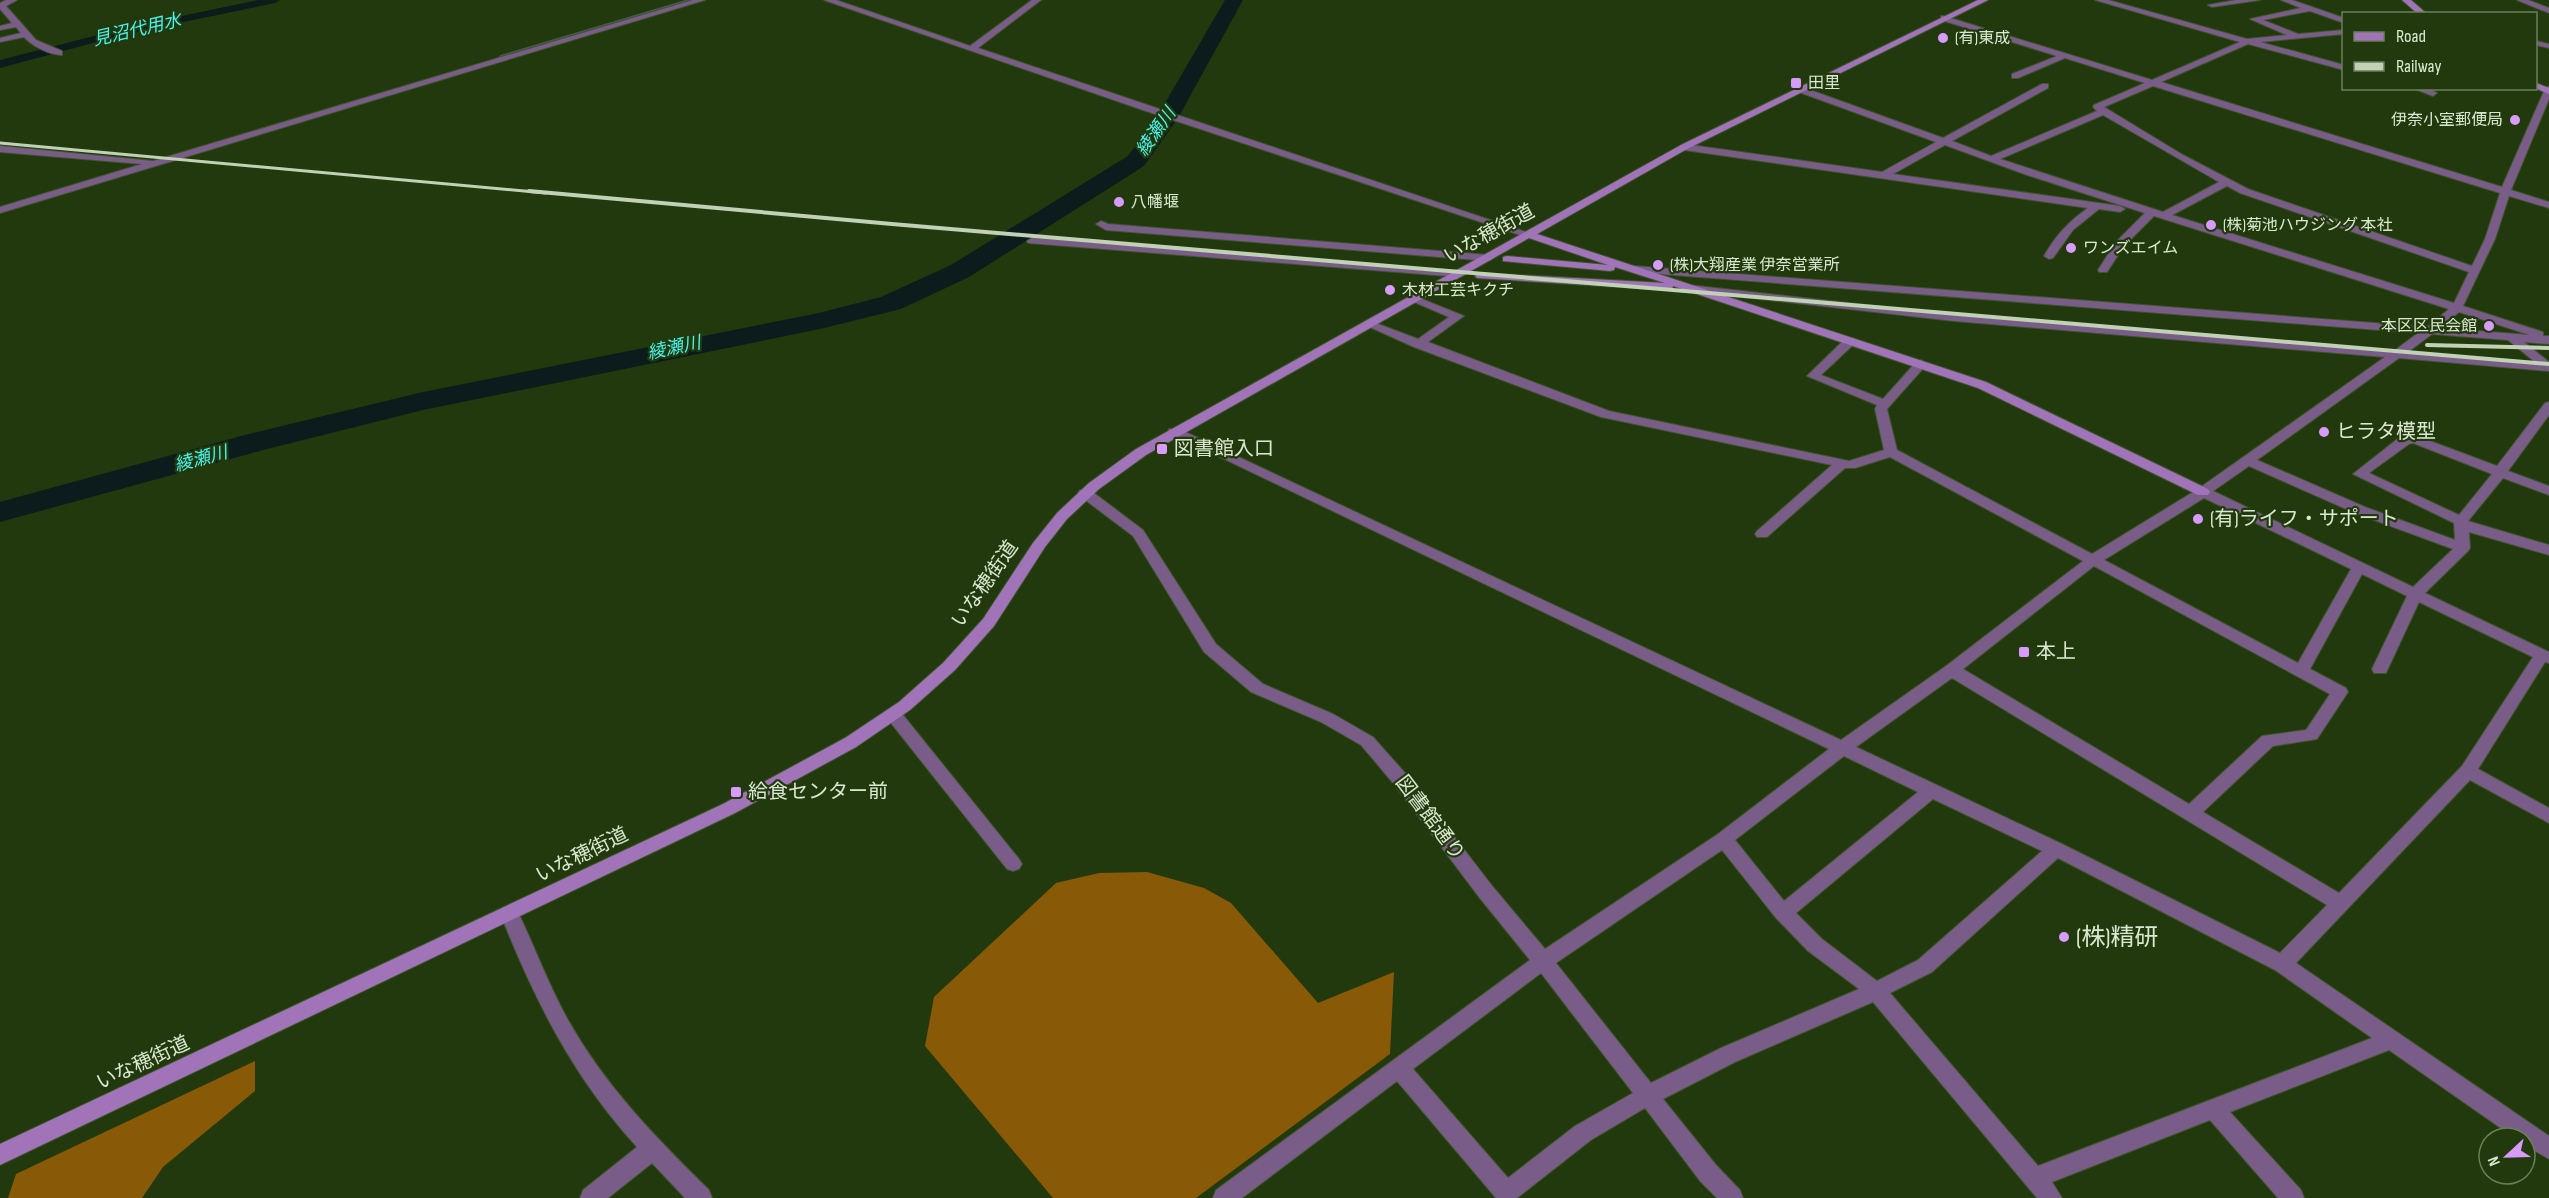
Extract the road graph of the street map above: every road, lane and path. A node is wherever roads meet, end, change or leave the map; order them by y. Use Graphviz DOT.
graph roads {
  1 [pos="13,0"];
  2 [pos="701,0"];
  3 [pos="828,0"];
  4 [pos="1037,0"];
  5 [pos="1984,0"];
  6 [pos="2099,0"];
  7 [pos="2256,0"];
  8 [pos="2284,0"];
  9 [pos="2406,0"];
  10 [pos="2521,0"];
  11 [pos="2212,4"];
  12 [pos="2310,9"];
  13 [pos="2549,11"];
  14 [pos="2421,12"];
  15 [pos="4,14"];
  16 [pos="1944,18"];
  17 [pos="2342,21"];
  18 [pos="18,24"];
  19 [pos="0,28"];
  20 [pos="2342,32"];
  21 [pos="27,34"];
  22 [pos="2297,36"];
  23 [pos="0,40"];
  24 [pos="2248,41"];
  25 [pos="971,48"];
  26 [pos="52,50"];
  27 [pos="2066,55"];
  28 [pos="2342,68"];
  29 [pos="2015,76"];
  30 [pos="2153,82"];
  31 [pos="2045,86"];
  32 [pos="1799,89"];
  33 [pos="2423,90"];
  34 [pos="2549,90"];
  35 [pos="2433,93"];
  36 [pos="2104,111"];
  37 [pos="1942,141"];
  38 [pos="1684,147"];
  39 [pos="0,149"];
  40 [pos="1992,159"];
  41 [pos="159,162"];
  42 [pos="1882,176"];
  43 [pos="2226,182"];
  44 [pos="2505,192"];
  45 [pos="2549,205"];
  46 [pos="2097,206"];
  47 [pos="0,210"];
  48 [pos="2150,214"];
  49 [pos="2164,216"];
  50 [pos="1101,224"];
  51 [pos="1530,235"];
  52 [pos="1032,241"];
  53 [pos="2049,256"];
  54 [pos="1489,258"];
  55 [pos="1507,259"];
  56 [pos="1634,270"];
  57 [pos="2103,270"];
  58 [pos="2476,271"];
  59 [pos="1460,274"];
  60 [pos="1481,276"];
  61 [pos="1689,288"];
  62 [pos="1413,299"];
  63 [pos="2457,308"];
  64 [pos="1369,324"];
  65 [pos="2429,331"];
  66 [pos="2512,338"];
  67 [pos="2549,338"];
  68 [pos="1850,341"];
  69 [pos="1418,344"];
  70 [pos="2394,355"];
  71 [pos="1921,364"];
  72 [pos="2548,367"];
  73 [pos="1886,404"];
  74 [pos="2549,406"];
  75 [pos="1174,432"];
  76 [pos="1891,452"];
  77 [pos="2247,460"];
  78 [pos="1843,463"];
  79 [pos="2500,472"];
  80 [pos="2549,491"];
  81 [pos="2203,492"];
  82 [pos="1085,493"];
  83 [pos="2461,523"];
  84 [pos="1762,534"];
  85 [pos="2463,548"];
  86 [pos="2549,550"];
  87 [pos="2094,559"];
  88 [pos="2359,567"];
  89 [pos="2415,594"];
  90 [pos="2545,656"];
  91 [pos="2380,669"];
  92 [pos="1952,670"];
  93 [pos="2302,670"];
  94 [pos="893,714"];
  95 [pos="1841,749"];
  96 [pos="2468,771"];
  97 [pos="1931,791"];
  98 [pos="2191,813"];
  99 [pos="2549,816"];
  100 [pos="1724,839"];
  101 [pos="2056,849"];
  102 [pos="1013,864"];
  103 [pos="2340,903"];
  104 [pos="509,913"];
  105 [pos="1783,913"];
  106 [pos="1543,962"];
  107 [pos="2282,964"];
  108 [pos="1876,991"];
  109 [pos="2391,1040"];
  110 [pos="1399,1068"];
  111 [pos="1647,1096"];
  112 [pos="2213,1108"];
  113 [pos="652,1149"];
  114 [pos="2549,1149"];
  115 [pos="0,1155"];
  116 [pos="2034,1178"];
  117 [pos="591,1198"];
  118 [pos="701,1198"];
  119 [pos="1224,1198"];
  120 [pos="1732,1198"];
  121 [pos="2051,1198"];
  122 [pos="2293,1198"];
  1 -- 15 [label="street"];
  2 -- 41 [label="street"];
  3 -- 25 [label="street"];
  4 -- 25 [label="street"];
  5 -- 16 [label="street, いな穂街道"];
  6 -- 24 [label="street"];
  7 -- 11 [label="street"];
  8 -- 12 [label="street"];
  9 -- 14 [label="street"];
  10 -- 13 [label="street"];
  12 -- 17 [label="street"];
  12 -- 22 [label="street"];
  15 -- 18 [label="street"];
  16 -- 27 [label="street"];
  16 -- 32 [label="street, いな穂街道"];
  18 -- 19 [label="street"];
  18 -- 21 [label="street"];
  20 -- 22 [label="street"];
  21 -- 23 [label="street"];
  21 -- 26 [label="street"];
  22 -- 24 [label="street"];
  24 -- 28 [label="street"];
  24 -- 30 [label="street"];
  25 -- 51 [label="street"];
  27 -- 29 [label="street"];
  27 -- 30 [label="street"];
  30 -- 36 [label="street"];
  30 -- 44 [label="street"];
  31 -- 37 [label="street"];
  32 -- 37 [label="street"];
  32 -- 38 [label="street, いな穂街道"];
  33 -- 35 [label="street"];
  34 -- 44 [label="street"];
  36 -- 40 [label="street"];
  36 -- 43 [label="street"];
  37 -- 40 [label="street"];
  37 -- 42 [label="street"];
  38 -- 42 [label="street"];
  38 -- 51 [label="street, いな穂街道"];
  39 -- 41 [label="street"];
  40 -- 49 [label="street"];
  41 -- 47 [label="street"];
  42 -- 46 [label="street"];
  43 -- 49 [label="street"];
  43 -- 58 [label="street"];
  44 -- 45 [label="street"];
  44 -- 58 [label="street"];
  46 -- 48 [label="street"];
  46 -- 53 [label="street"];
  48 -- 49 [label="street"];
  48 -- 57 [label="street"];
  49 -- 63 [label="street"];
  50 -- 54 [label="street"];
  51 -- 54 [label="street, いな穂街道"];
  51 -- 56 [label="street"];
  52 -- 59 [label="street"];
  54 -- 59 [label="street, いな穂街道"];
  55 -- 56 [label="street"];
  56 -- 61 [label="street"];
  56 -- 65 [label="street"];
  58 -- 63 [label="street"];
  59 -- 62 [label="street, いな穂街道"];
  60 -- 61 [label="street"];
  61 -- 68 [label="street"];
  61 -- 70 [label="street"];
  62 -- 64 [label="street, いな穂街道"];
  62 -- 69 [label="street"];
  63 -- 65 [label="street"];
  63 -- 67 [label="street"];
  64 -- 69 [label="street"];
  64 -- 75 [label="street, いな穂街道"];
  65 -- 66 [label="street"];
  65 -- 70 [label="street"];
  66 -- 67 [label="street"];
  66 -- 72 [label="street"];
  68 -- 71 [label="street"];
  68 -- 73 [label="street"];
  69 -- 78 [label="street"];
  70 -- 72 [label="street"];
  70 -- 77 [label="street"];
  71 -- 73 [label="street"];
  71 -- 81 [label="street"];
  73 -- 76 [label="street"];
  74 -- 79 [label="street"];
  75 -- 82 [label="street, いな穂街道"];
  75 -- 95 [label="street"];
  76 -- 78 [label="street"];
  76 -- 87 [label="street"];
  77 -- 81 [label="street"];
  77 -- 85 [label="street"];
  78 -- 84 [label="street"];
  79 -- 80 [label="street"];
  79 -- 83 [label="street"];
  79 -- 83 [label="street"];
  81 -- 87 [label="street"];
  81 -- 88 [label="street"];
  82 -- 94 [label="street, いな穂街道"];
  82 -- 106 [label="street, 図書館通り"];
  83 -- 85 [label="street"];
  83 -- 86 [label="street"];
  85 -- 89 [label="street"];
  87 -- 92 [label="street"];
  87 -- 93 [label="street"];
  88 -- 89 [label="street"];
  88 -- 93 [label="street"];
  89 -- 90 [label="street"];
  89 -- 91 [label="street"];
  90 -- 96 [label="street"];
  92 -- 95 [label="street"];
  92 -- 98 [label="street"];
  93 -- 98 [label="street"];
  94 -- 102 [label="street"];
  94 -- 104 [label="street, いな穂街道"];
  95 -- 97 [label="street"];
  95 -- 100 [label="street"];
  96 -- 99 [label="street"];
  96 -- 103 [label="street"];
  97 -- 101 [label="street"];
  97 -- 105 [label="street"];
  98 -- 103 [label="street"];
  100 -- 105 [label="street"];
  100 -- 106 [label="street"];
  101 -- 107 [label="street"];
  101 -- 108 [label="street"];
  103 -- 107 [label="street"];
  104 -- 113 [label="street"];
  104 -- 115 [label="street, いな穂街道"];
  105 -- 108 [label="street"];
  106 -- 110 [label="street"];
  106 -- 111 [label="street, 図書館通り"];
  107 -- 109 [label="street"];
  108 -- 111 [label="street"];
  108 -- 116 [label="street"];
  109 -- 112 [label="street"];
  109 -- 114 [label="street"];
  110 -- 111 [label="street"];
  110 -- 119 [label="street"];
  111 -- 120 [label="street, 図書館通り"];
  112 -- 116 [label="street"];
  112 -- 122 [label="street"];
  113 -- 117 [label="street"];
  113 -- 118 [label="street"];
  116 -- 121 [label="street"];
}
